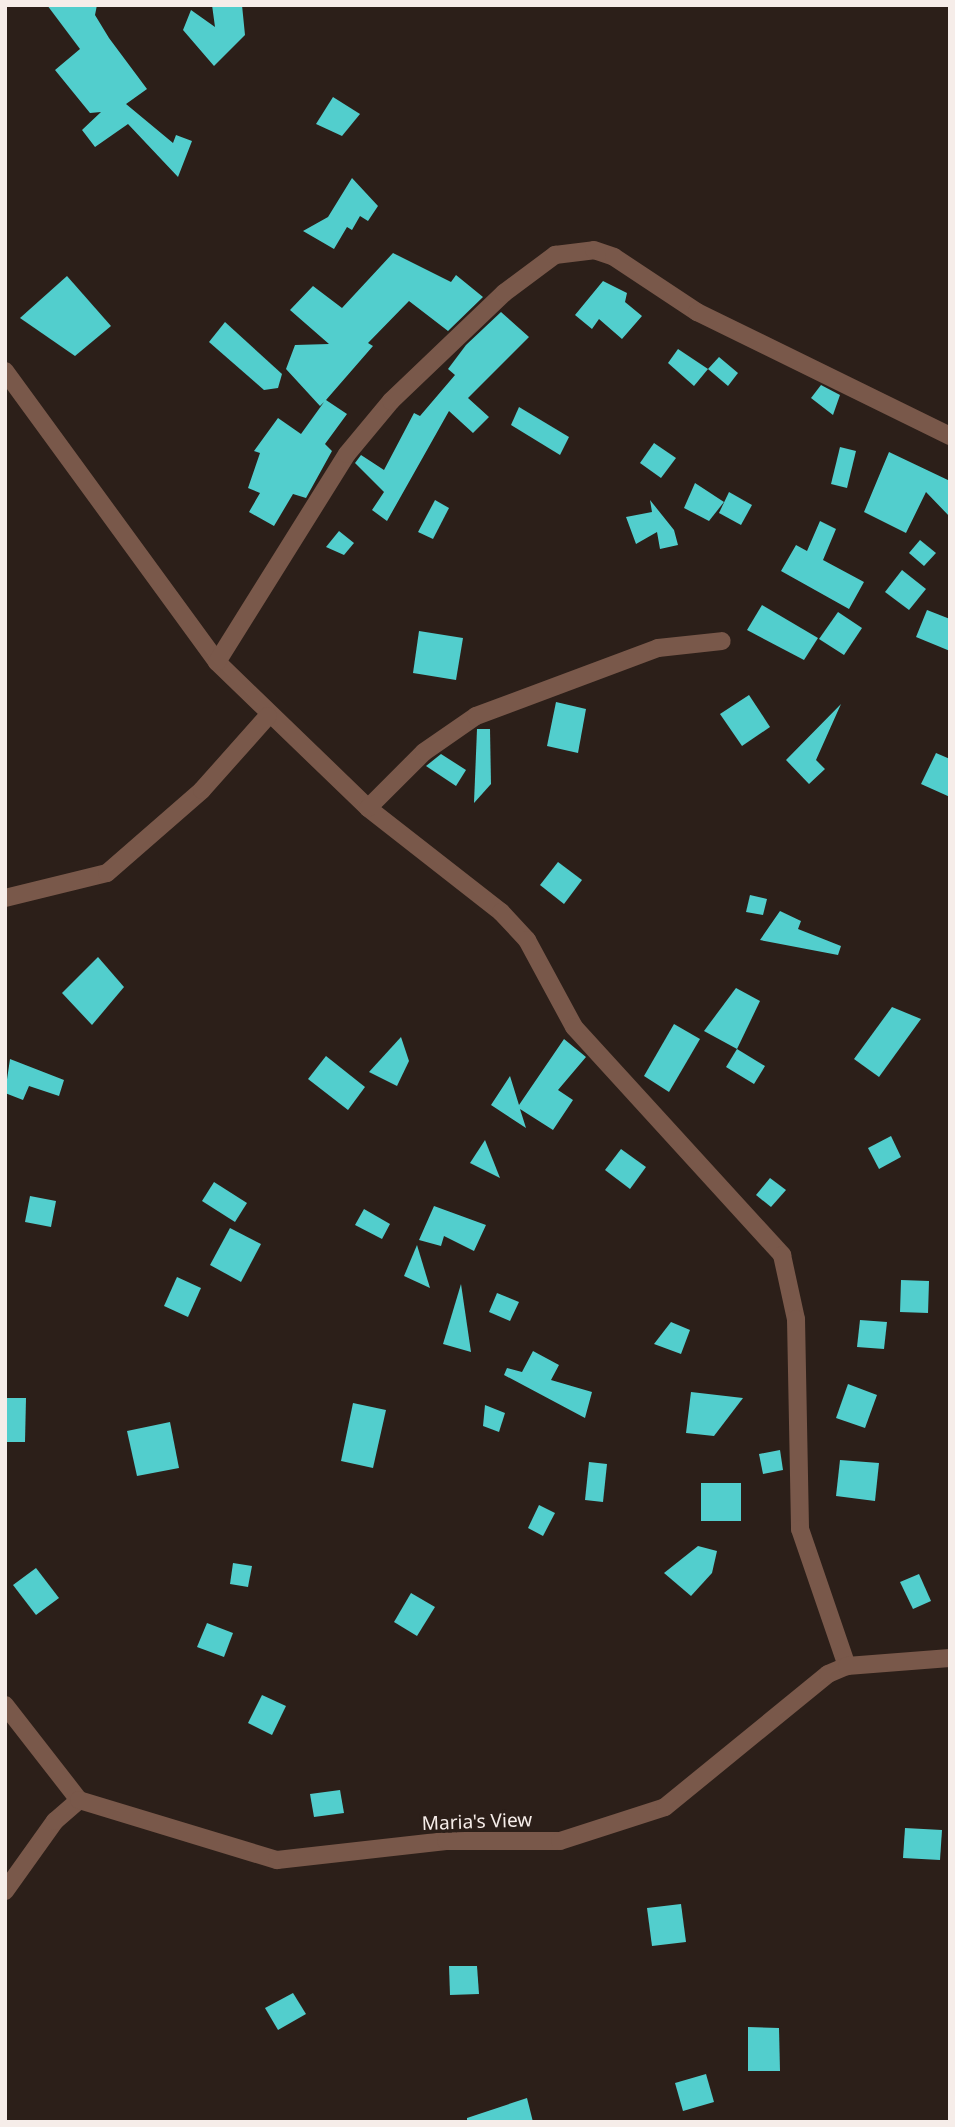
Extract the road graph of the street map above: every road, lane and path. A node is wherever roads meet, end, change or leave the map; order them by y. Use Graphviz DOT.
graph roads {
  1 [pos="5,371"];
  2 [pos="950,436"];
  3 [pos="722,641"];
  4 [pos="217,662"];
  5 [pos="268,716"];
  6 [pos="368,808"];
  7 [pos="5,898"];
  8 [pos="950,1658"];
  9 [pos="847,1666"];
  10 [pos="5,1705"];
  11 [pos="79,1800"];
  12 [pos="5,1891"];
  1 -- 4 [label="street"];
  2 -- 4 [label="street"];
  3 -- 6 [label="street"];
  4 -- 5 [label="street"];
  5 -- 6 [label="street"];
  5 -- 7 [label="street"];
  6 -- 9 [label="street"];
  8 -- 9 [label="street, Maria's View"];
  9 -- 11 [label="street, Maria's View"];
  10 -- 11 [label="street"];
  11 -- 12 [label="street"];
}
